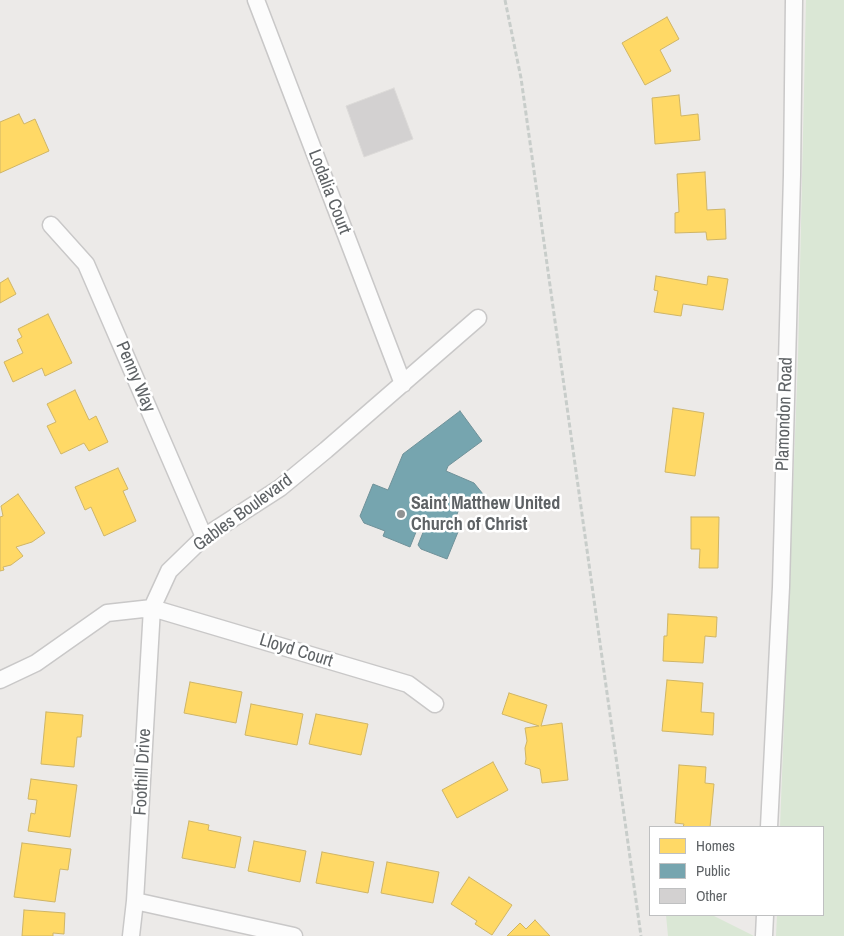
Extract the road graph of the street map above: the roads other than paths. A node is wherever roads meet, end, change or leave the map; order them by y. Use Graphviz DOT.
graph roads {
  1 [pos="256,0"];
  2 [pos="794,0"];
  3 [pos="51,226"];
  4 [pos="478,318"];
  5 [pos="403,384"];
  6 [pos="204,537"];
  7 [pos="152,608"];
  8 [pos="0,680"];
  9 [pos="435,704"];
  10 [pos="769,826"];
  11 [pos="135,901"];
  12 [pos="765,916"];
  13 [pos="131,936"];
  14 [pos="294,936"];
  15 [pos="764,936"];
  1 -- 5 [label="street, Lodalia Court"];
  2 -- 10 [label="street, Plamondon Road"];
  3 -- 6 [label="street, Penny Way"];
  4 -- 5 [label="street, Gables Boulevard"];
  5 -- 6 [label="street, Gables Boulevard"];
  6 -- 7 [label="street, Gables Boulevard"];
  7 -- 8 [label="street"];
  7 -- 9 [label="street, Lloyd Court"];
  7 -- 11 [label="street, Foothill Drive"];
  11 -- 13 [label="street, Foothill Drive"];
  11 -- 14 [label="street"];
  12 -- 15 [label="street"];
}
